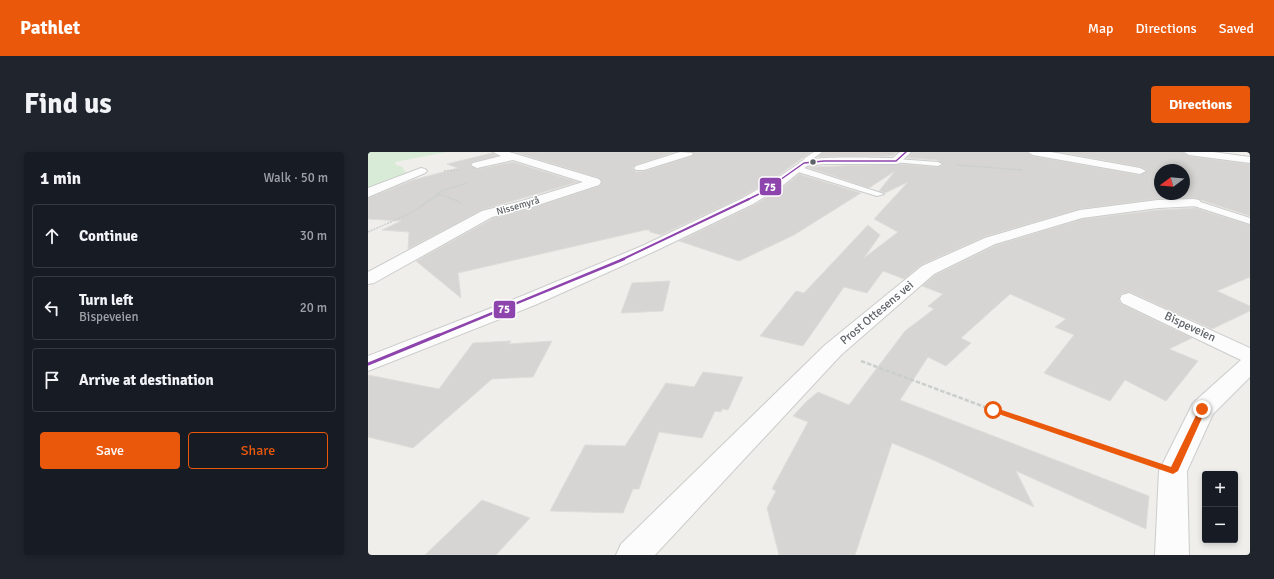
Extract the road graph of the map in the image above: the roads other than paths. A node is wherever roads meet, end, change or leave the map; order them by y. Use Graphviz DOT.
graph roads {
  1 [pos="498,152"];
  2 [pos="686,152"];
  3 [pos="700,152"];
  4 [pos="819,152"];
  5 [pos="906,152"];
  6 [pos="1033,152"];
  7 [pos="1189,152"];
  8 [pos="512,157"];
  9 [pos="1250,160"];
  10 [pos="896,161"];
  11 [pos="938,164"];
  12 [pos="477,165"];
  13 [pos="801,166"];
  14 [pos="640,168"];
  15 [pos="421,171"];
  16 [pos="1140,171"];
  17 [pos="368,193"];
  18 [pos="880,194"];
  19 [pos="1194,203"];
  20 [pos="1250,221"];
  21 [pos="368,279"];
  22 [pos="1129,299"];
  23 [pos="368,364"];
  24 [pos="1247,368"];
  25 [pos="633,555"];
  26 [pos="1172,555"];
  1 -- 8 [label="street, Nissemyrå"];
  2 -- 3 [label="street"];
  2 -- 14 [label="street"];
  4 -- 13 [label="lane"];
  5 -- 10 [label="street"];
  6 -- 16 [label="street"];
  7 -- 9 [label="street"];
  8 -- 12 [label="street, Nissemyrå"];
  8 -- 21 [label="street, Nissemyrå"];
  10 -- 11 [label="lane"];
  10 -- 13 [label="street"];
  13 -- 18 [label="lane"];
  13 -- 23 [label="street"];
  15 -- 17 [label="street"];
  19 -- 20 [label="lane"];
  19 -- 25 [label="street, Prost Ottesens vei"];
  22 -- 24 [label="street, Bispeveien"];
  24 -- 26 [label="street, Bispeveien"];
}
